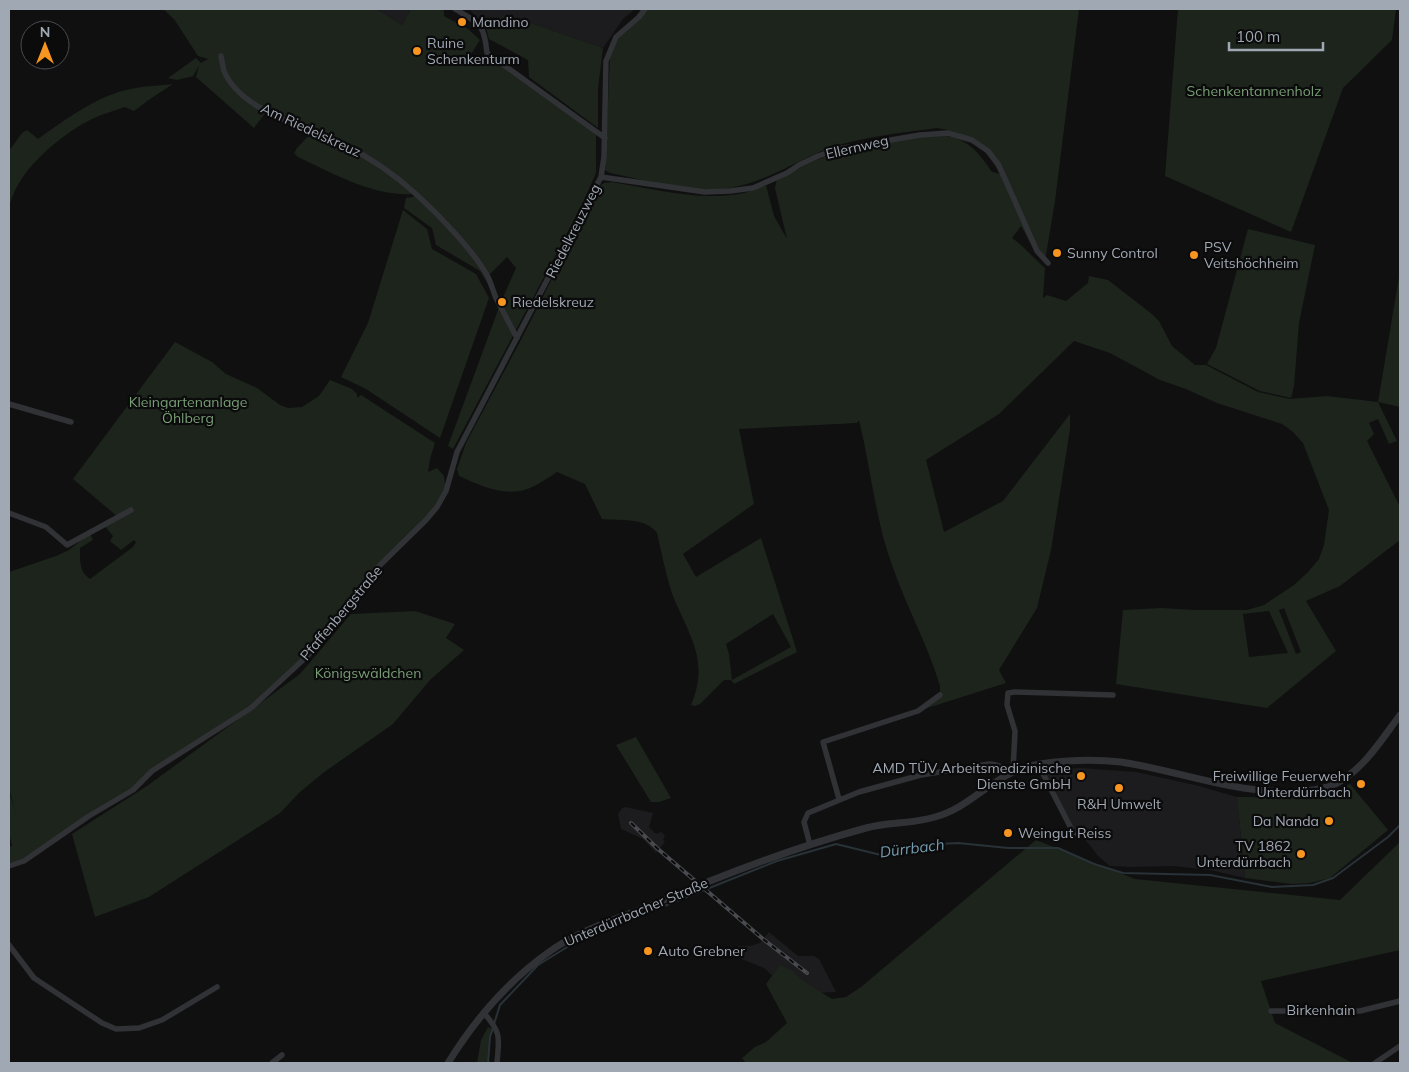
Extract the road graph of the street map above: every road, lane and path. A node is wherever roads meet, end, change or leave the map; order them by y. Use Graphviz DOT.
graph roads {
  1 [pos="455,9"];
  2 [pos="645,9"];
  3 [pos="221,56"];
  4 [pos="605,138"];
  5 [pos="601,177"];
  6 [pos="1048,264"];
  7 [pos="517,338"];
  8 [pos="9,404"];
  9 [pos="71,422"];
  10 [pos="131,510"];
  11 [pos="9,513"];
  12 [pos="940,695"];
  13 [pos="1113,695"];
  14 [pos="1400,715"];
  15 [pos="1038,764"];
  16 [pos="1010,772"];
  17 [pos="840,799"];
  18 [pos="1074,834"];
  19 [pos="810,844"];
  20 [pos="9,866"];
  21 [pos="9,945"];
  22 [pos="217,987"];
  23 [pos="1400,1001"];
  24 [pos="1271,1010"];
  25 [pos="484,1013"];
  26 [pos="1400,1046"];
  27 [pos="282,1055"];
  28 [pos="272,1063"];
  29 [pos="448,1063"];
  30 [pos="496,1063"];
  31 [pos="1375,1063"];
  1 -- 4 [label="street"];
  2 -- 4 [label="street"];
  3 -- 7 [label="street, Am Riedelskreuz"];
  4 -- 5 [label="street"];
  5 -- 6 [label="street, Ellernweg"];
  5 -- 7 [label="street, Riedelkreuzweg"];
  7 -- 20 [label="street, Pfaffenbergstraße"];
  8 -- 9 [label="street"];
  10 -- 11 [label="street"];
  12 -- 17 [label="street"];
  13 -- 16 [label="street"];
  14 -- 15 [label="street, Unterdürrbacher Straße"];
  15 -- 16 [label="street, Unterdürrbacher Straße"];
  15 -- 18 [label="street"];
  16 -- 17 [label="street"];
  16 -- 19 [label="street, Unterdürrbacher Straße"];
  17 -- 19 [label="street"];
  19 -- 25 [label="street, Unterdürrbacher Straße"];
  21 -- 22 [label="street"];
  23 -- 24 [label="street, Birkenhain"];
  25 -- 29 [label="street, Unterdürrbacher Straße"];
  25 -- 30 [label="street"];
  26 -- 31 [label="street"];
  27 -- 28 [label="street"];
}
